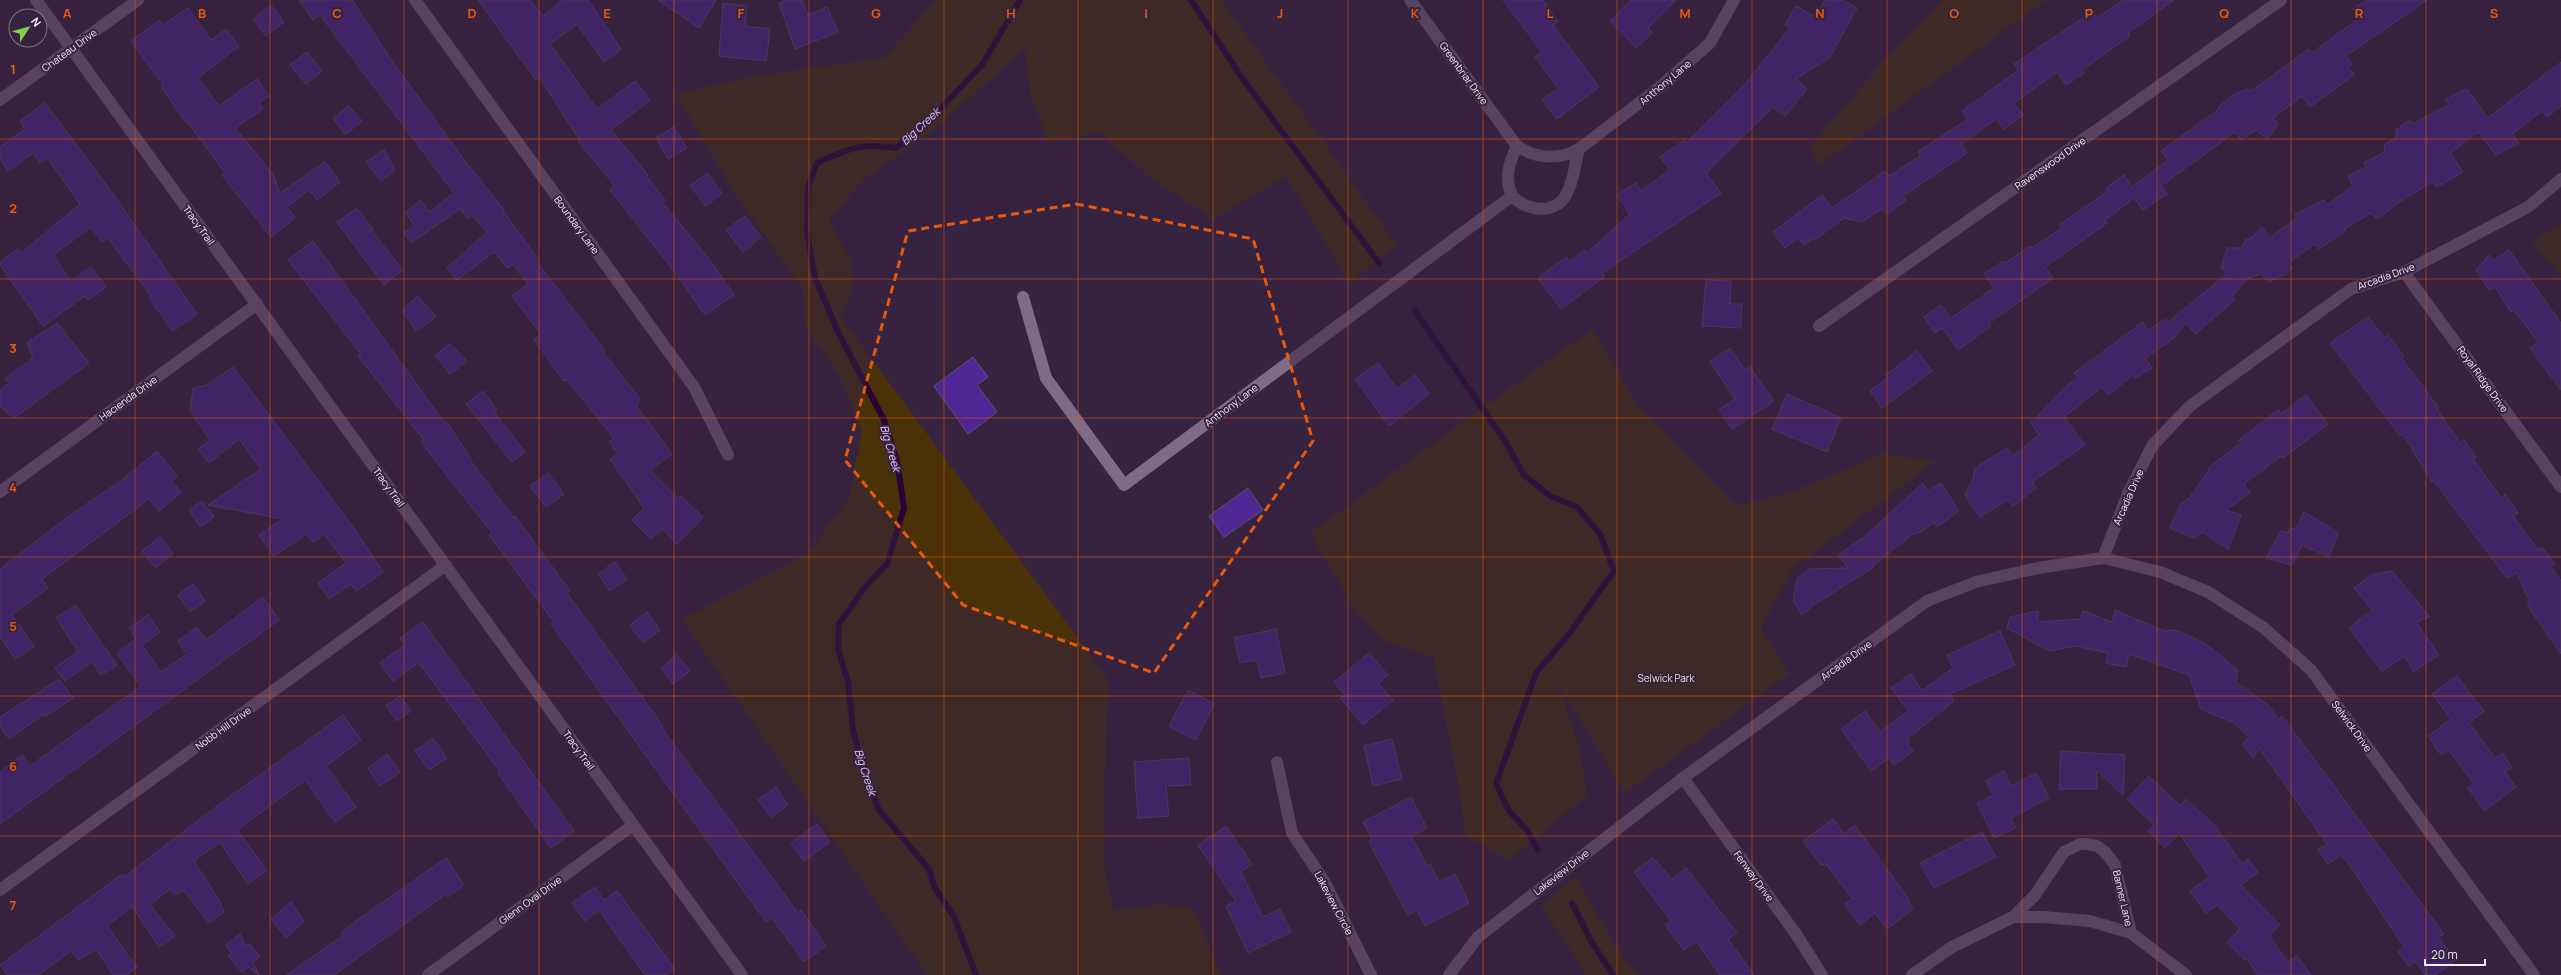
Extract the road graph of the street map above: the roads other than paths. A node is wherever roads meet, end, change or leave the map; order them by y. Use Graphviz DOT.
graph roads {
  1 [pos="36,0"];
  2 [pos="138,0"];
  3 [pos="415,0"];
  4 [pos="1410,0"];
  5 [pos="1734,0"];
  6 [pos="2281,0"];
  7 [pos="71,49"];
  8 [pos="0,100"];
  9 [pos="1517,146"];
  10 [pos="1579,149"];
  11 [pos="2561,179"];
  12 [pos="1512,196"];
  13 [pos="2404,272"];
  14 [pos="1023,297"];
  15 [pos="257,304"];
  16 [pos="1819,326"];
  17 [pos="728,455"];
  18 [pos="2561,487"];
  19 [pos="0,492"];
  20 [pos="2103,558"];
  21 [pos="446,565"];
  22 [pos="1277,762"];
  23 [pos="1683,778"];
  24 [pos="633,825"];
  25 [pos="0,890"];
  26 [pos="2013,917"];
  27 [pos="2131,933"];
  28 [pos="428,975"];
  29 [pos="742,975"];
  30 [pos="1371,975"];
  31 [pos="1449,975"];
  32 [pos="1822,975"];
  33 [pos="1912,975"];
  34 [pos="2186,975"];
  35 [pos="2534,975"];
  1 -- 7 [label="street, Tracy Trail"];
  2 -- 7 [label="street, Chateau Drive"];
  3 -- 17 [label="street, Boundary Lane"];
  4 -- 9 [label="street, Greenbriar Drive"];
  5 -- 10 [label="street, Anthony Lane"];
  6 -- 16 [label="street, Ravenswood Drive"];
  7 -- 8 [label="street, Chateau Drive"];
  7 -- 15 [label="street, Tracy Trail"];
  9 -- 10 [label="street, Anthony Lane"];
  9 -- 12 [label="street"];
  10 -- 12 [label="street"];
  11 -- 13 [label="street, Arcadia Drive"];
  12 -- 14 [label="street, Anthony Lane"];
  13 -- 18 [label="street, Royal Ridge Drive"];
  13 -- 20 [label="street, Arcadia Drive"];
  15 -- 19 [label="street, Hacienda Drive"];
  15 -- 21 [label="street, Tracy Trail"];
  20 -- 23 [label="street, Arcadia Drive"];
  20 -- 35 [label="street, Selwick Drive"];
  21 -- 24 [label="street, Tracy Trail"];
  21 -- 25 [label="street, Nobb Hill Drive"];
  22 -- 30 [label="street, Lakeview Circle"];
  23 -- 31 [label="street, Lakeview Drive"];
  23 -- 32 [label="street, Fenway Drive"];
  24 -- 28 [label="street, Glenn Oval Drive"];
  24 -- 29 [label="street, Tracy Trail"];
  26 -- 27 [label="street, Banner Lane"];
  26 -- 27 [label="street, Banner Lane"];
  26 -- 33 [label="street, Banner Lane"];
  27 -- 34 [label="street, Banner Lane"];
}
